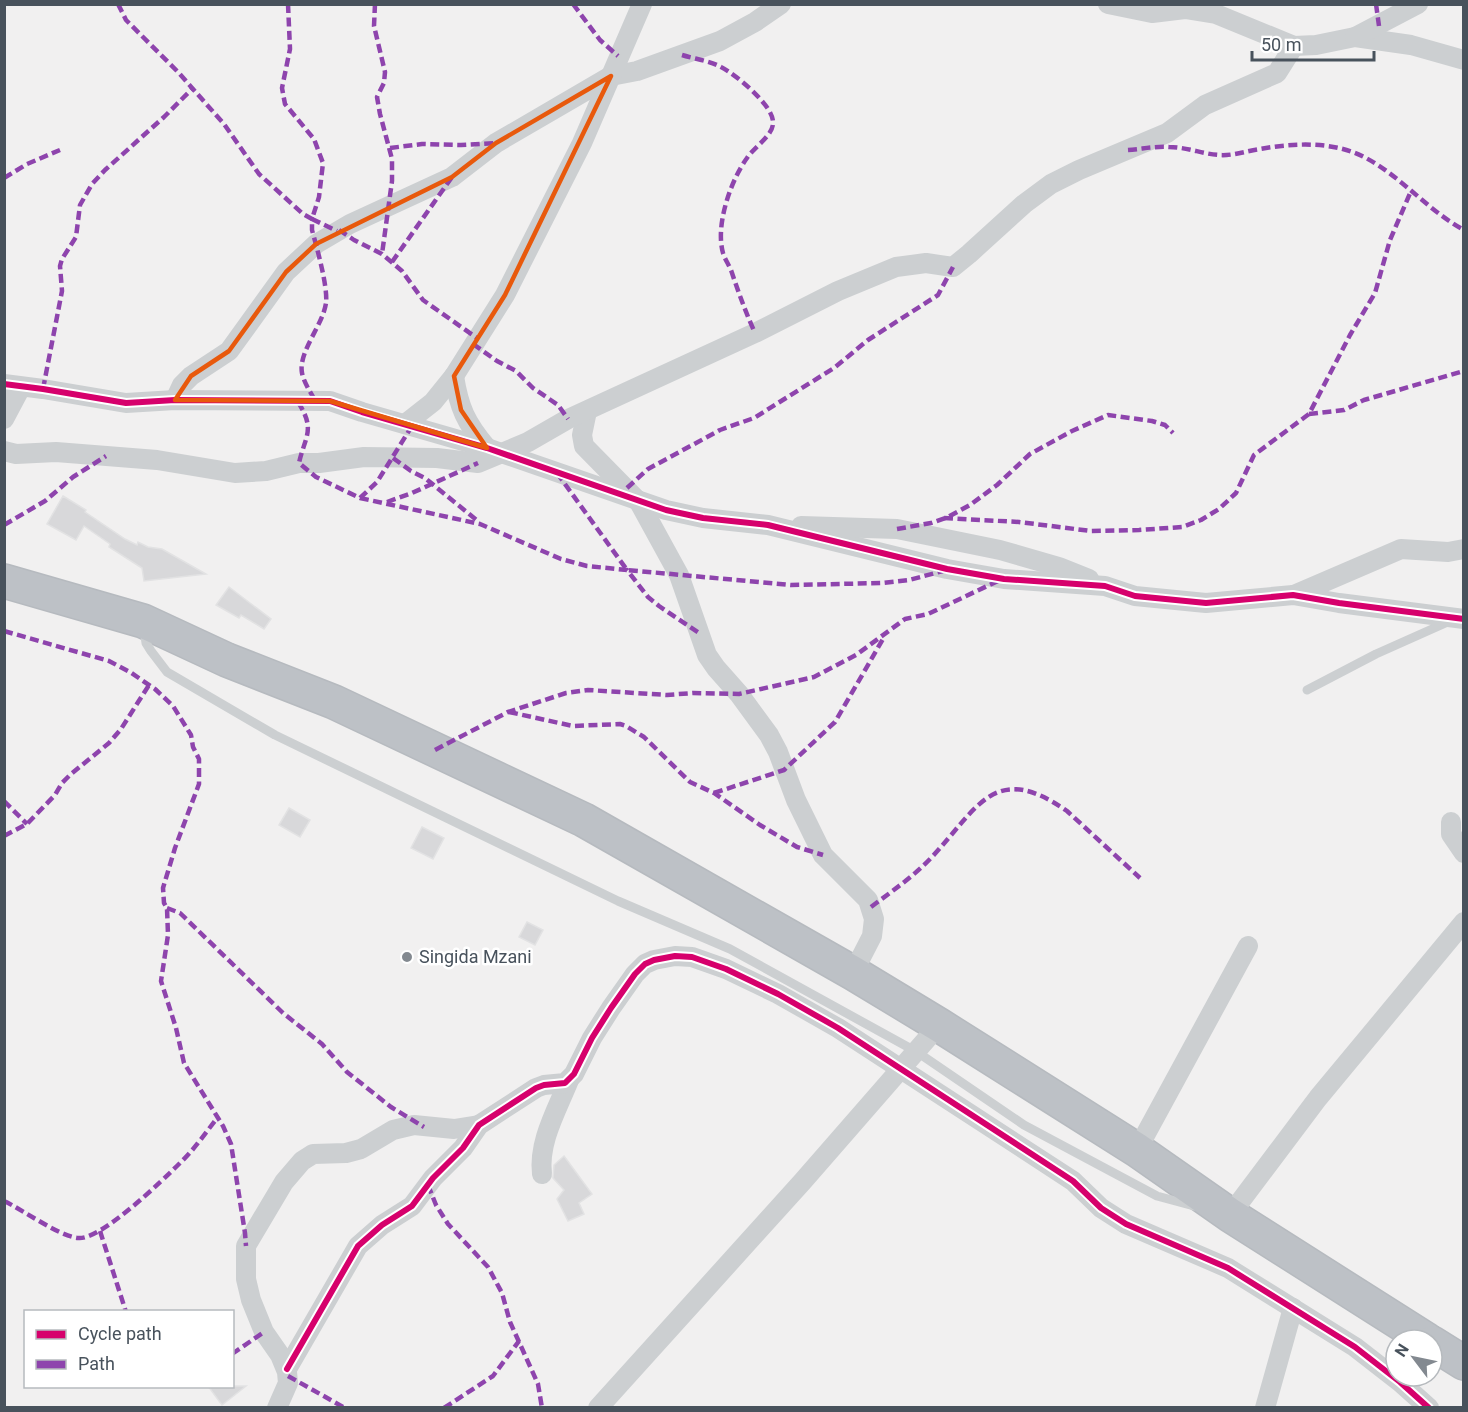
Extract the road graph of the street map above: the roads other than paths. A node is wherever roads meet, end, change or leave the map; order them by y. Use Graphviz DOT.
graph roads {
  1 [pos="642,4"];
  2 [pos="781,4"];
  3 [pos="1108,4"];
  4 [pos="1418,4"];
  5 [pos="1355,37"];
  6 [pos="1294,46"];
  7 [pos="1464,60"];
  8 [pos="611,76"];
  9 [pos="454,376"];
  10 [pos="13,386"];
  11 [pos="176,400"];
  12 [pos="587,411"];
  13 [pos="4,418"];
  14 [pos="405,424"];
  15 [pos="4,451"];
  16 [pos="493,451"];
  17 [pos="639,502"];
  18 [pos="768,525"];
  19 [pos="1464,549"];
  20 [pos="4,581"];
  21 [pos="1105,586"];
  22 [pos="1293,595"];
  23 [pos="1461,618"];
  24 [pos="143,621"];
  25 [pos="1307,690"];
  26 [pos="1451,822"];
  27 [pos="1464,853"];
  28 [pos="1464,922"];
  29 [pos="1248,946"];
  30 [pos="853,973"];
  31 [pos="939,1025"];
  32 [pos="917,1052"];
  33 [pos="901,1069"];
  34 [pos="569,1080"];
  35 [pos="479,1125"];
  36 [pos="1137,1150"];
  37 [pos="542,1174"];
  38 [pos="1230,1215"];
  39 [pos="1293,1308"];
  40 [pos="1408,1328"];
  41 [pos="1444,1350"];
  42 [pos="1464,1363"];
  43 [pos="286,1369"];
  44 [pos="277,1407"];
  45 [pos="598,1407"];
  46 [pos="1265,1407"];
  47 [pos="1429,1407"];
  1 -- 8 [label="street"];
  2 -- 8 [label="street"];
  3 -- 6 [label="street"];
  4 -- 5 [label="street"];
  5 -- 6 [label="street"];
  5 -- 7 [label="street"];
  6 -- 12 [label="street"];
  8 -- 9 [label="street"];
  8 -- 11 [label="street"];
  9 -- 14 [label="street"];
  9 -- 16 [label="street"];
  10 -- 11 [label="street"];
  10 -- 13 [label="street"];
  11 -- 14 [label="street"];
  12 -- 16 [label="street"];
  12 -- 17 [label="street"];
  14 -- 16 [label="street"];
  15 -- 16 [label="street"];
  16 -- 17 [label="street"];
  17 -- 18 [label="street"];
  17 -- 30 [label="street"];
  18 -- 21 [label="street"];
  18 -- 21 [label="street"];
  19 -- 22 [label="street"];
  20 -- 24 [label="highway"];
  21 -- 22 [label="street"];
  22 -- 23 [label="street"];
  23 -- 25 [label="lane"];
  24 -- 30 [label="highway"];
  24 -- 32 [label="lane"];
  26 -- 27 [label="street"];
  28 -- 38 [label="street"];
  29 -- 36 [label="street"];
  30 -- 31 [label="highway"];
  31 -- 32 [label="street"];
  31 -- 36 [label="highway"];
  32 -- 33 [label="street"];
  32 -- 38 [label="lane"];
  33 -- 34 [label="street"];
  33 -- 39 [label="street"];
  33 -- 45 [label="street"];
  34 -- 35 [label="street"];
  34 -- 37 [label="street"];
  35 -- 43 [label="street"];
  35 -- 43 [label="street"];
  36 -- 38 [label="highway"];
  38 -- 40 [label="highway"];
  39 -- 46 [label="street"];
  39 -- 47 [label="street"];
  41 -- 42 [label="highway"];
  43 -- 44 [label="street"];
}
